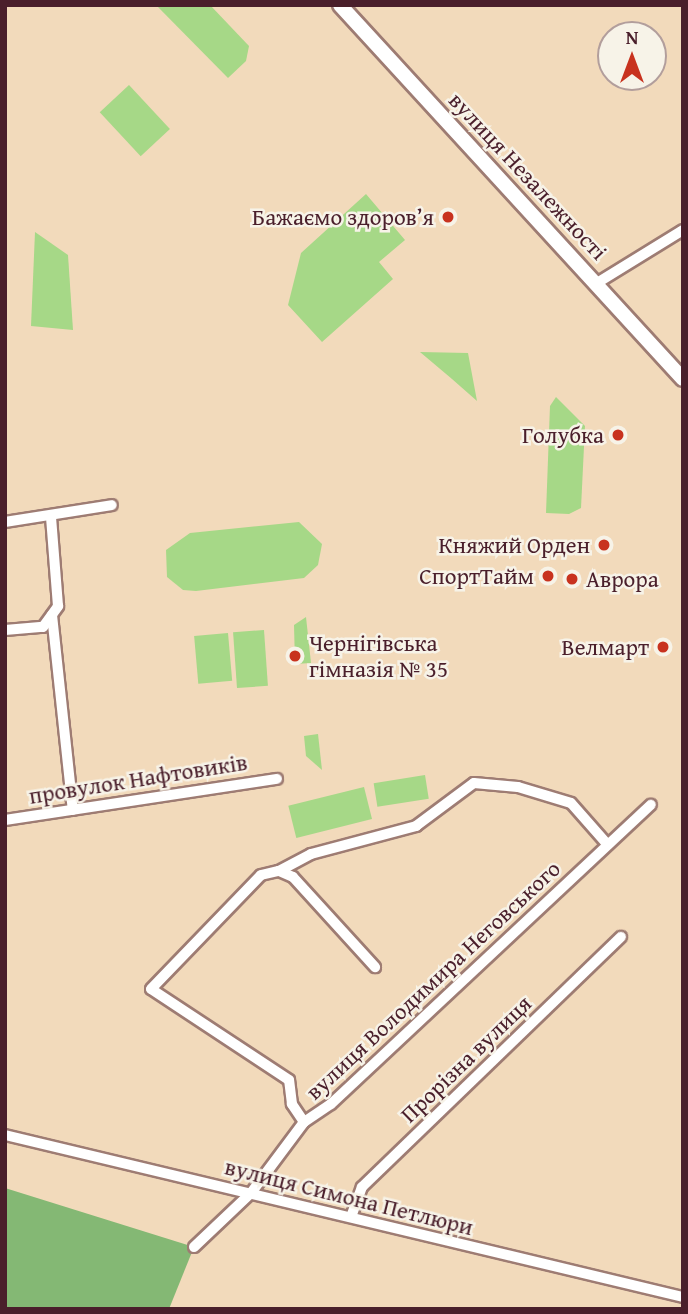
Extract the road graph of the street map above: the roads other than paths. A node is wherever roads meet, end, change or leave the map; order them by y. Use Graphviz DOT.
graph roads {
  1 [pos="340,5"];
  2 [pos="683,230"];
  3 [pos="597,284"];
  4 [pos="683,379"];
  5 [pos="112,505"];
  6 [pos="51,518"];
  7 [pos="5,522"];
  8 [pos="52,615"];
  9 [pos="5,630"];
  10 [pos="277,779"];
  11 [pos="651,805"];
  12 [pos="73,810"];
  13 [pos="5,820"];
  14 [pos="607,844"];
  15 [pos="279,872"];
  16 [pos="621,937"];
  17 [pos="375,967"];
  18 [pos="304,1122"];
  19 [pos="5,1135"];
  20 [pos="251,1193"];
  21 [pos="351,1217"];
  22 [pos="194,1247"];
  23 [pos="683,1297"];
  1 -- 3 [label="street, вулиця Незалежності"];
  2 -- 3 [label="street"];
  3 -- 4 [label="street, вулиця Незалежності"];
  5 -- 6 [label="street"];
  6 -- 7 [label="street"];
  6 -- 8 [label="street"];
  8 -- 9 [label="street"];
  8 -- 12 [label="street"];
  10 -- 12 [label="street, провулок Нафтовиків"];
  11 -- 14 [label="street, вулиця Володимира Неговського"];
  12 -- 13 [label="street, провулок Нафтовиків"];
  14 -- 15 [label="street"];
  14 -- 18 [label="street, вулиця Володимира Неговського"];
  15 -- 17 [label="street"];
  15 -- 18 [label="street"];
  16 -- 21 [label="street, Прорізна вулиця"];
  18 -- 20 [label="street, вулиця Володимира Неговського"];
  19 -- 20 [label="street, вулиця Симона Петлюри"];
  20 -- 21 [label="street, вулиця Симона Петлюри"];
  20 -- 22 [label="street, вулиця Володимира Неговського"];
  21 -- 23 [label="street, вулиця Симона Петлюри"];
}
